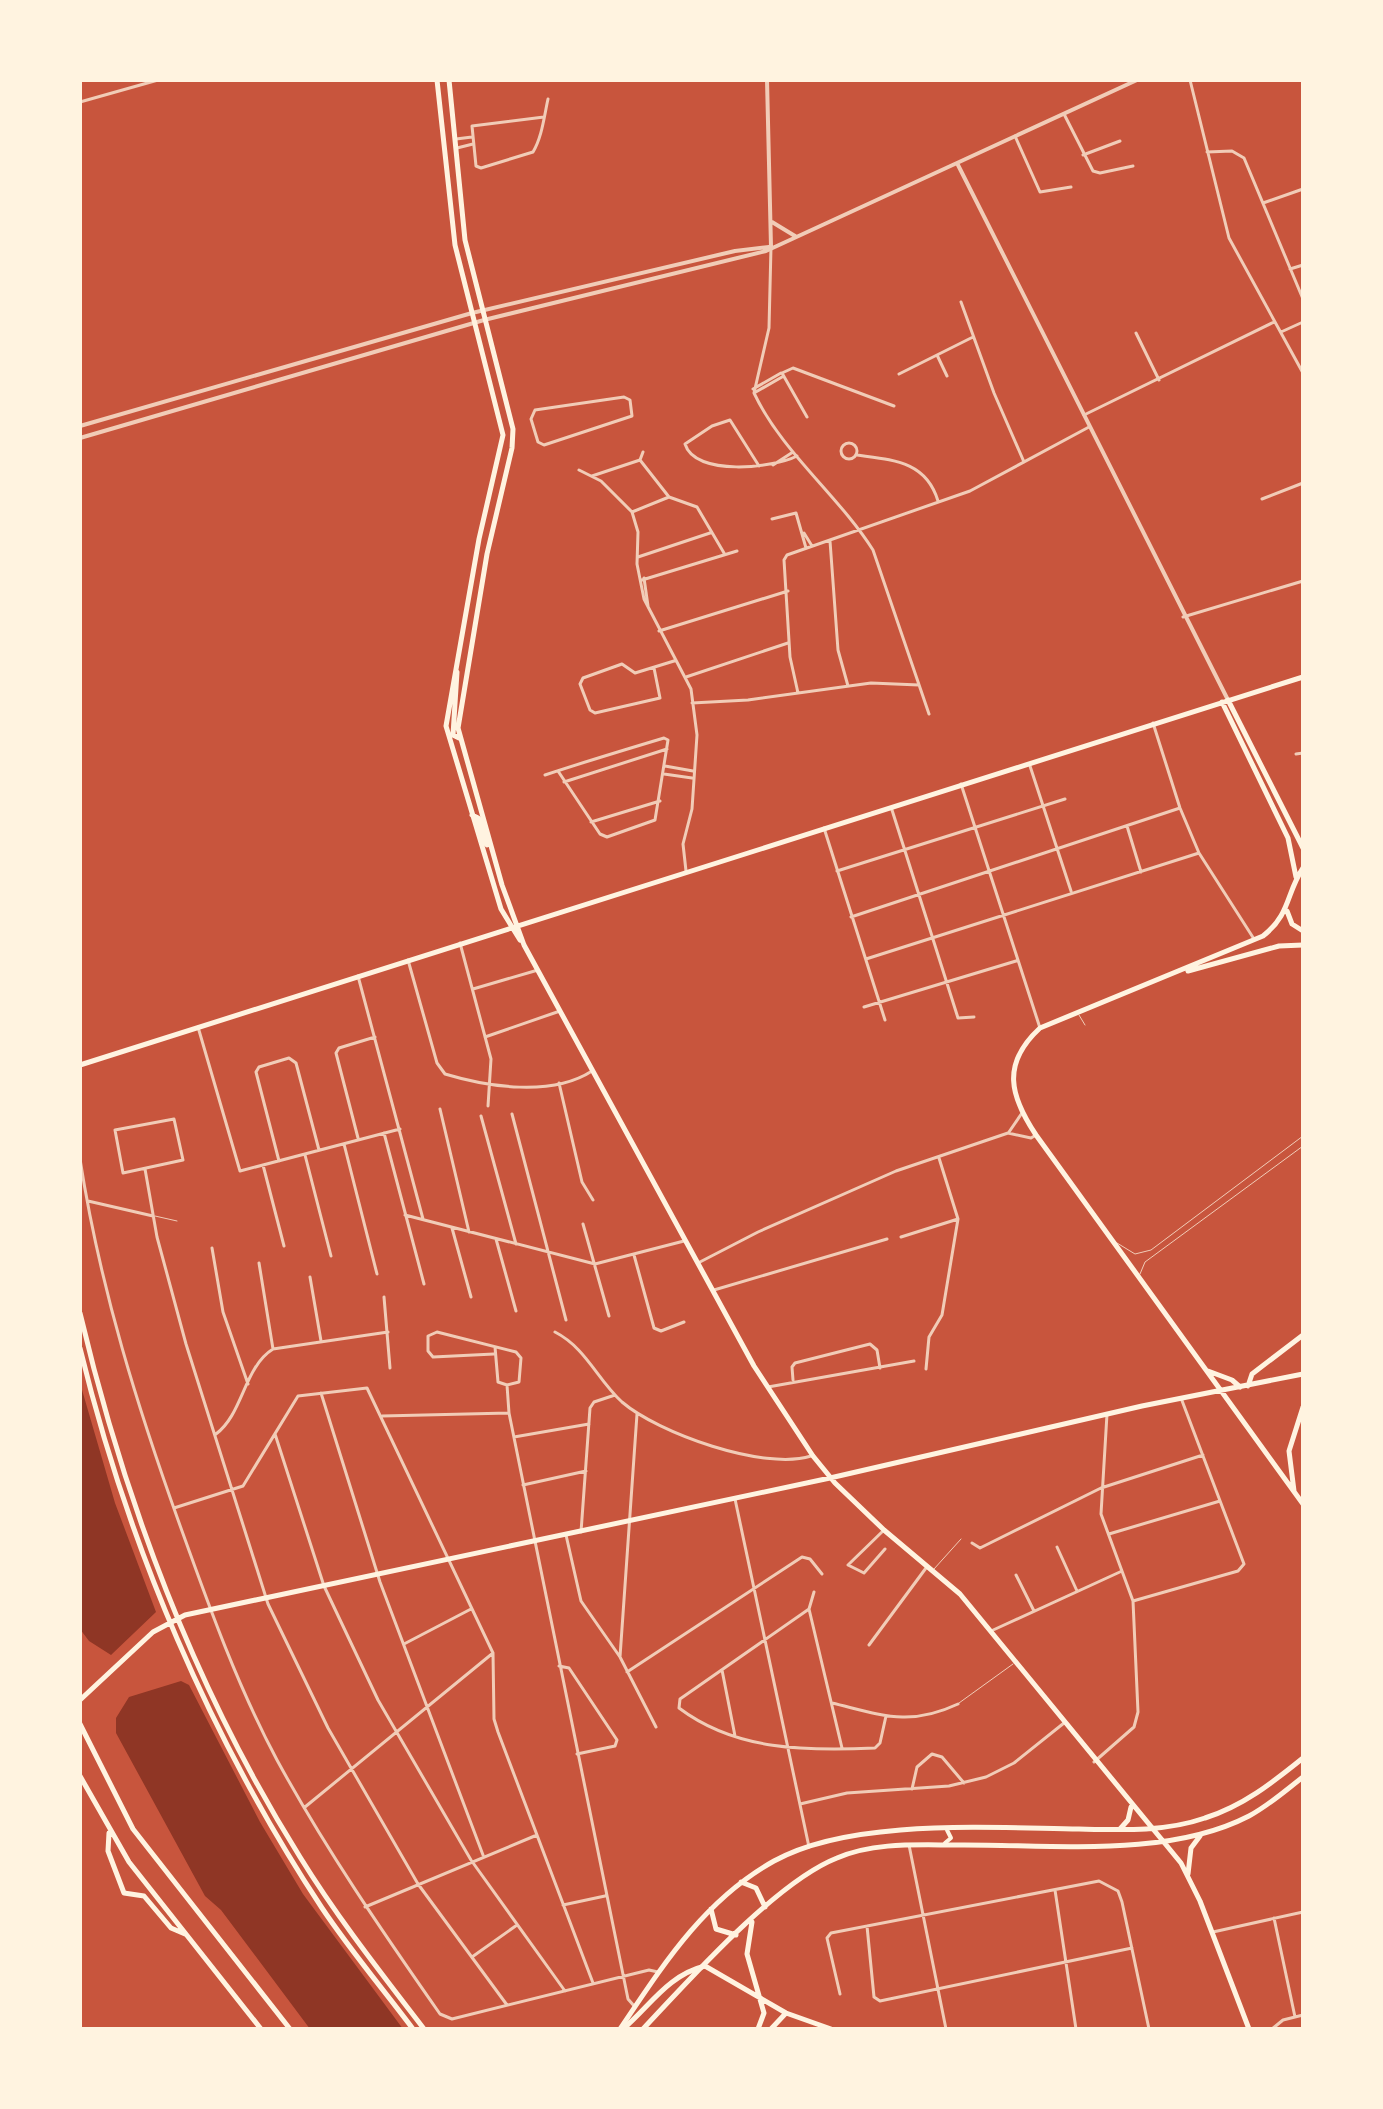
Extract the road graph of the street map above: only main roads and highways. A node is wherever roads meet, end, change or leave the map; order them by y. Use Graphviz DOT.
graph roads {
  1 [pos="437,80"];
  2 [pos="449,80"];
  3 [pos="461,200"];
  4 [pos="451,201"];
  5 [pos="495,359"];
  6 [pos="486,361"];
  7 [pos="456,670"];
  8 [pos="1303,677"];
  9 [pos="1225,701"];
  10 [pos="459,738"];
  11 [pos="472,815"];
  12 [pos="1296,834"];
  13 [pos="1303,838"];
  14 [pos="1303,848"];
  15 [pos="495,859"];
  16 [pos="1303,868"];
  17 [pos="1296,879"];
  18 [pos="1287,910"];
  19 [pos="513,926"];
  20 [pos="1303,931"];
  21 [pos="1303,945"];
  22 [pos="1179,972"];
  23 [pos="80,1065"];
  24 [pos="80,1313"];
  25 [pos="1303,1335"];
  26 [pos="80,1348"];
  27 [pos="1204,1369"];
  28 [pos="1303,1374"];
  29 [pos="1248,1386"];
  30 [pos="1240,1387"];
  31 [pos="1219,1391"];
  32 [pos="1303,1407"];
  33 [pos="851,1473"];
  34 [pos="830,1478"];
  35 [pos="843,1491"];
  36 [pos="1295,1493"];
  37 [pos="1303,1504"];
  38 [pos="178,1618"];
  39 [pos="169,1621"];
  40 [pos="80,1700"];
  41 [pos="80,1724"];
  42 [pos="1303,1758"];
  43 [pos="80,1776"];
  44 [pos="1303,1777"];
  45 [pos="1131,1806"];
  46 [pos="1150,1828"];
  47 [pos="947,1830"];
  48 [pos="1118,1830"];
  49 [pos="109,1832"];
  50 [pos="1202,1834"];
  51 [pos="1161,1842"];
  52 [pos="943,1845"];
  53 [pos="1188,1875"];
  54 [pos="741,1882"];
  55 [pos="710,1908"];
  56 [pos="765,1908"];
  57 [pos="752,1921"];
  58 [pos="185,1934"];
  59 [pos="737,1935"];
  60 [pos="705,1966"];
  61 [pos="761,1999"];
  62 [pos="786,2013"];
  63 [pos="261,2029"];
  64 [pos="290,2029"];
  65 [pos="413,2029"];
  66 [pos="424,2029"];
  67 [pos="621,2029"];
  68 [pos="643,2029"];
  69 [pos="758,2029"];
  70 [pos="771,2029"];
  71 [pos="831,2029"];
  72 [pos="1249,2029"];
  1 -- 4 [label="main road"];
  2 -- 3 [label="main road"];
  3 -- 4 [label="main road"];
  3 -- 5 [label="main road"];
  4 -- 6 [label="main road"];
  5 -- 6 [label="main road"];
  5 -- 10 [label="main road"];
  6 -- 7 [label="main road"];
  7 -- 10 [label="main road"];
  7 -- 11 [label="main road"];
  8 -- 9 [label="main road"];
  9 -- 12 [label="main road"];
  9 -- 17 [label="main road"];
  9 -- 19 [label="main road"];
  10 -- 15 [label="main road"];
  11 -- 15 [label="main road"];
  11 -- 19 [label="main road"];
  12 -- 13 [label="main road"];
  12 -- 14 [label="main road"];
  15 -- 19 [label="main road"];
  16 -- 17 [label="main road"];
  17 -- 18 [label="main road"];
  18 -- 20 [label="main road"];
  18 -- 22 [label="main road"];
  19 -- 23 [label="main road"];
  19 -- 34 [label="main road"];
  21 -- 22 [label="main road"];
  22 -- 27 [label="main road"];
  24 -- 38 [label="main road"];
  25 -- 29 [label="main road"];
  26 -- 39 [label="main road"];
  27 -- 30 [label="main road"];
  27 -- 31 [label="main road"];
  28 -- 29 [label="main road"];
  29 -- 30 [label="main road"];
  30 -- 31 [label="main road"];
  31 -- 33 [label="main road"];
  31 -- 36 [label="main road"];
  32 -- 36 [label="main road"];
  33 -- 34 [label="main road"];
  33 -- 35 [label="main road"];
  34 -- 35 [label="main road"];
  34 -- 38 [label="main road"];
  35 -- 45 [label="main road"];
  36 -- 37 [label="main road"];
  38 -- 39 [label="main road"];
  38 -- 66 [label="main road"];
  39 -- 40 [label="main road"];
  39 -- 65 [label="main road"];
  41 -- 64 [label="main road"];
  42 -- 46 [label="main road"];
  43 -- 49 [label="main road"];
  44 -- 50 [label="main road"];
  45 -- 46 [label="main road"];
  45 -- 48 [label="main road"];
  46 -- 48 [label="main road"];
  46 -- 51 [label="main road"];
  47 -- 48 [label="main road"];
  47 -- 52 [label="main road"];
  47 -- 54 [label="main road"];
  49 -- 58 [label="main road"];
  49 -- 58 [label="main road"];
  50 -- 51 [label="main road"];
  50 -- 53 [label="main road"];
  51 -- 52 [label="main road"];
  51 -- 53 [label="main road"];
  52 -- 56 [label="main road"];
  53 -- 72 [label="main road"];
  54 -- 55 [label="main road"];
  54 -- 56 [label="main road"];
  55 -- 59 [label="main road"];
  55 -- 67 [label="main road"];
  56 -- 57 [label="main road"];
  57 -- 59 [label="main road"];
  57 -- 61 [label="main road"];
  58 -- 63 [label="main road"];
  59 -- 60 [label="main road"];
  60 -- 61 [label="main road"];
  60 -- 67 [label="main road"];
  60 -- 68 [label="main road"];
  61 -- 62 [label="main road"];
  61 -- 69 [label="main road"];
  62 -- 70 [label="main road"];
  62 -- 71 [label="main road"];
}
